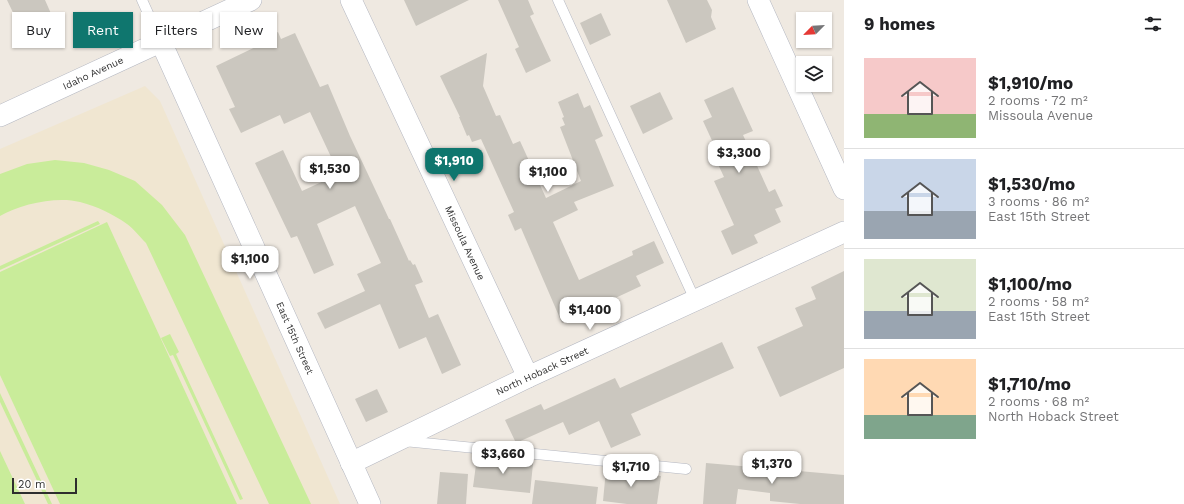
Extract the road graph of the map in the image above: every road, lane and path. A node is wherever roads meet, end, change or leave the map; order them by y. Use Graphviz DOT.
graph roads {
  1 [pos="142,0"];
  2 [pos="251,0"];
  3 [pos="351,0"];
  4 [pos="558,0"];
  5 [pos="758,0"];
  6 [pos="147,12"];
  7 [pos="212,18"];
  8 [pos="148,48"];
  9 [pos="164,48"];
  10 [pos="0,116"];
  11 [pos="844,189"];
  12 [pos="844,232"];
  13 [pos="695,300"];
  14 [pos="528,377"];
  15 [pos="396,441"];
  16 [pos="351,463"];
  17 [pos="686,469"];
  18 [pos="370,504"];
  1 -- 6 [label="lane"];
  2 -- 7 [label="street, Idaho Avenue"];
  3 -- 14 [label="street, Missoula Avenue"];
  4 -- 13 [label="lane"];
  5 -- 11 [label="street"];
  8 -- 10 [label="street, Idaho Avenue"];
  9 -- 16 [label="street, East 15th Street"];
  12 -- 13 [label="street, North Hoback Street"];
  13 -- 14 [label="street, North Hoback Street"];
  14 -- 15 [label="street, North Hoback Street"];
  15 -- 16 [label="street, North Hoback Street"];
  15 -- 17 [label="lane"];
  16 -- 18 [label="street, East 15th Street"];
}
